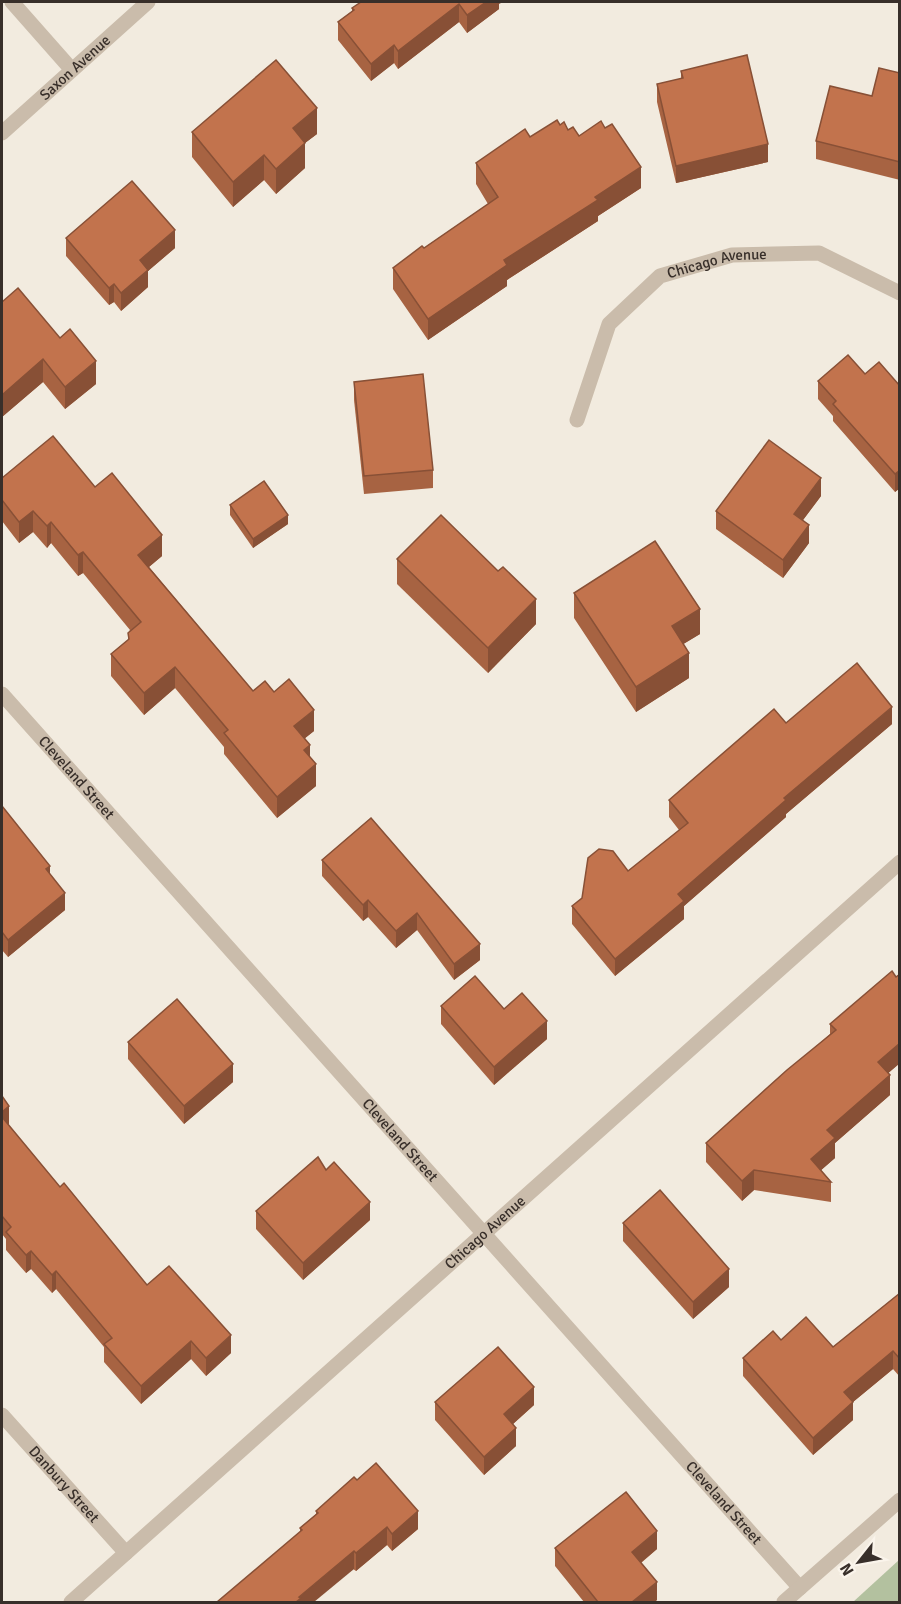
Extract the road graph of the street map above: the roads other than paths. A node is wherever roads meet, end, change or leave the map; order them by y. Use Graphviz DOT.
graph roads {
  1 [pos="12,2"];
  2 [pos="148,2"];
  3 [pos="72,70"];
  4 [pos="2,133"];
  5 [pos="900,292"];
  6 [pos="577,420"];
  7 [pos="2,694"];
  8 [pos="900,862"];
  9 [pos="485,1235"];
  10 [pos="2,1415"];
  11 [pos="900,1500"];
  12 [pos="126,1553"];
  13 [pos="800,1588"];
  14 [pos="71,1602"];
  15 [pos="784,1602"];
  1 -- 3 [label="street"];
  2 -- 3 [label="street, Saxon Avenue"];
  3 -- 4 [label="street, Saxon Avenue"];
  5 -- 6 [label="street, Chicago Avenue"];
  7 -- 9 [label="street, Cleveland Street"];
  8 -- 9 [label="street, Chicago Avenue"];
  9 -- 12 [label="street, Chicago Avenue"];
  9 -- 13 [label="street, Cleveland Street"];
  10 -- 12 [label="street, Danbury Street"];
  11 -- 13 [label="street"];
  12 -- 14 [label="street, Chicago Avenue"];
  13 -- 15 [label="street"];
}
